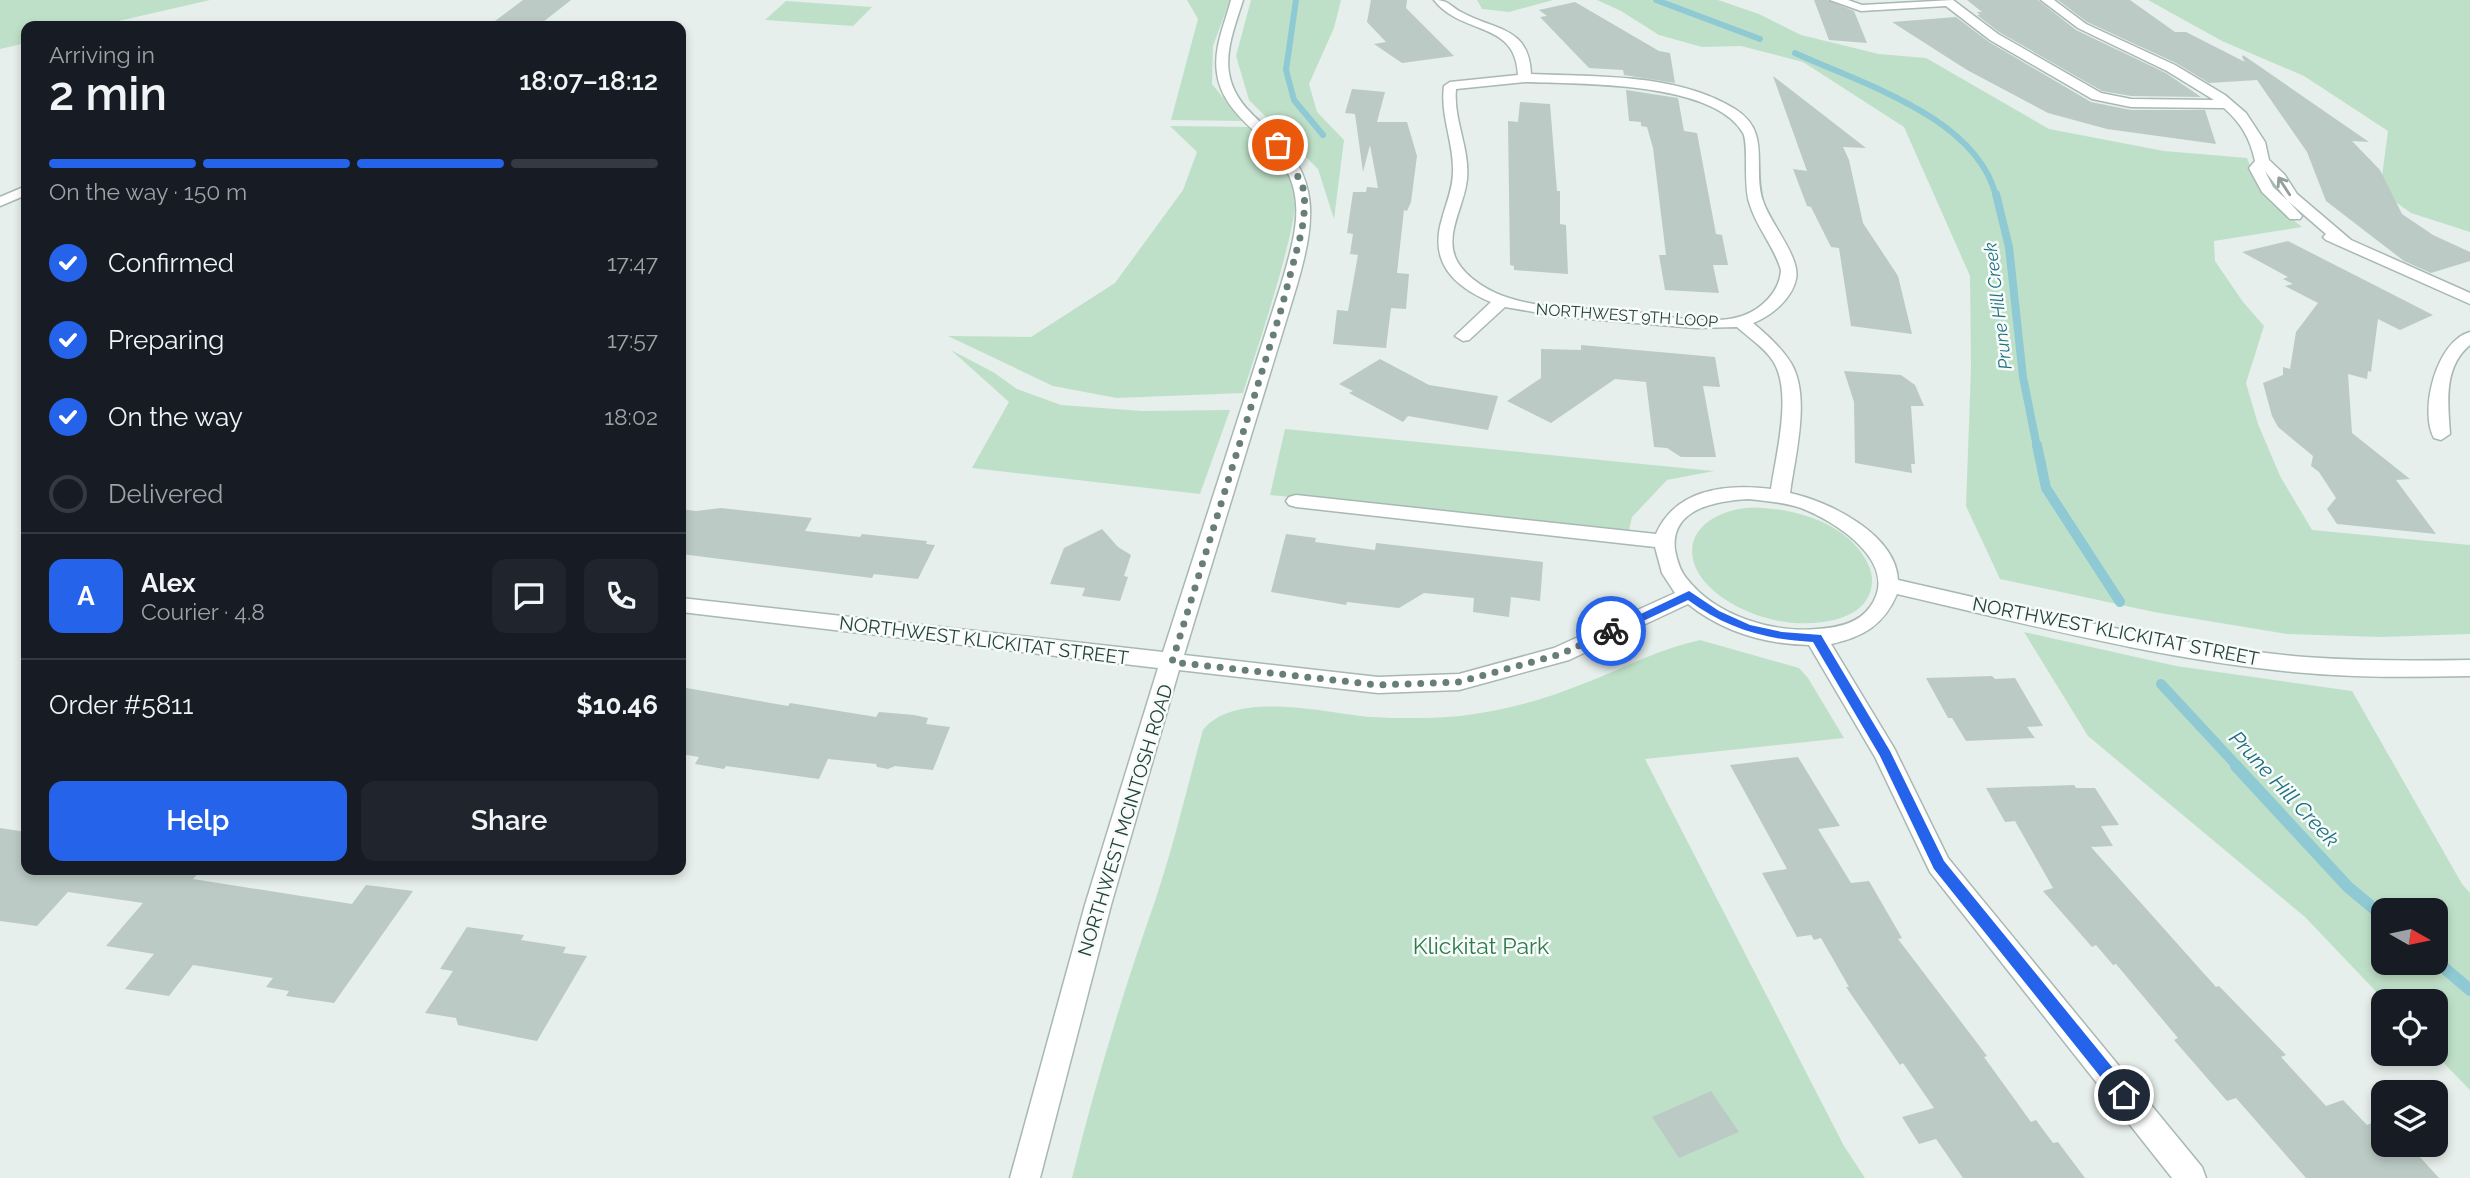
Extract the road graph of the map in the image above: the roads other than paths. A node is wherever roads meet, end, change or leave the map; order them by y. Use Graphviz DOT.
graph roads {
  1 [pos="1237,0"];
  2 [pos="1440,0"];
  3 [pos="1836,0"];
  4 [pos="2047,0"];
  5 [pos="1947,1"];
  6 [pos="1525,78"];
  7 [pos="2228,104"];
  8 [pos="21,192"];
  9 [pos="0,202"];
  10 [pos="2470,299"];
  11 [pos="1502,301"];
  12 [pos="1741,322"];
  13 [pos="1463,336"];
  14 [pos="2470,337"];
  15 [pos="2441,434"];
  16 [pos="1780,496"];
  17 [pos="1296,501"];
  18 [pos="1664,541"];
  19 [pos="1889,584"];
  20 [pos="1689,595"];
  21 [pos="686,607"];
  22 [pos="1816,638"];
  23 [pos="1172,662"];
  24 [pos="2470,668"];
  25 [pos="1025,1178"];
  26 [pos="2192,1178"];
  1 -- 23 [label="street, NORTHWEST MCINTOSH ROAD"];
  2 -- 6 [label="street"];
  3 -- 5 [label="street"];
  4 -- 7 [label="street"];
  5 -- 7 [label="street"];
  6 -- 11 [label="street, NORTHWEST 9TH LOOP"];
  6 -- 12 [label="street, NORTHWEST 9TH LOOP"];
  7 -- 10 [label="street"];
  8 -- 9 [label="street"];
  11 -- 12 [label="street, NORTHWEST 9TH LOOP"];
  11 -- 13 [label="street"];
  12 -- 16 [label="street"];
  14 -- 15 [label="street"];
  16 -- 18 [label="street"];
  16 -- 19 [label="street"];
  17 -- 18 [label="street"];
  18 -- 20 [label="street"];
  19 -- 22 [label="street"];
  19 -- 24 [label="street, NORTHWEST KLICKITAT STREET"];
  20 -- 22 [label="street"];
  20 -- 23 [label="street, NORTHWEST KLICKITAT STREET"];
  21 -- 23 [label="street, NORTHWEST KLICKITAT STREET"];
  22 -- 26 [label="street"];
  23 -- 25 [label="street, NORTHWEST MCINTOSH ROAD"];
}
